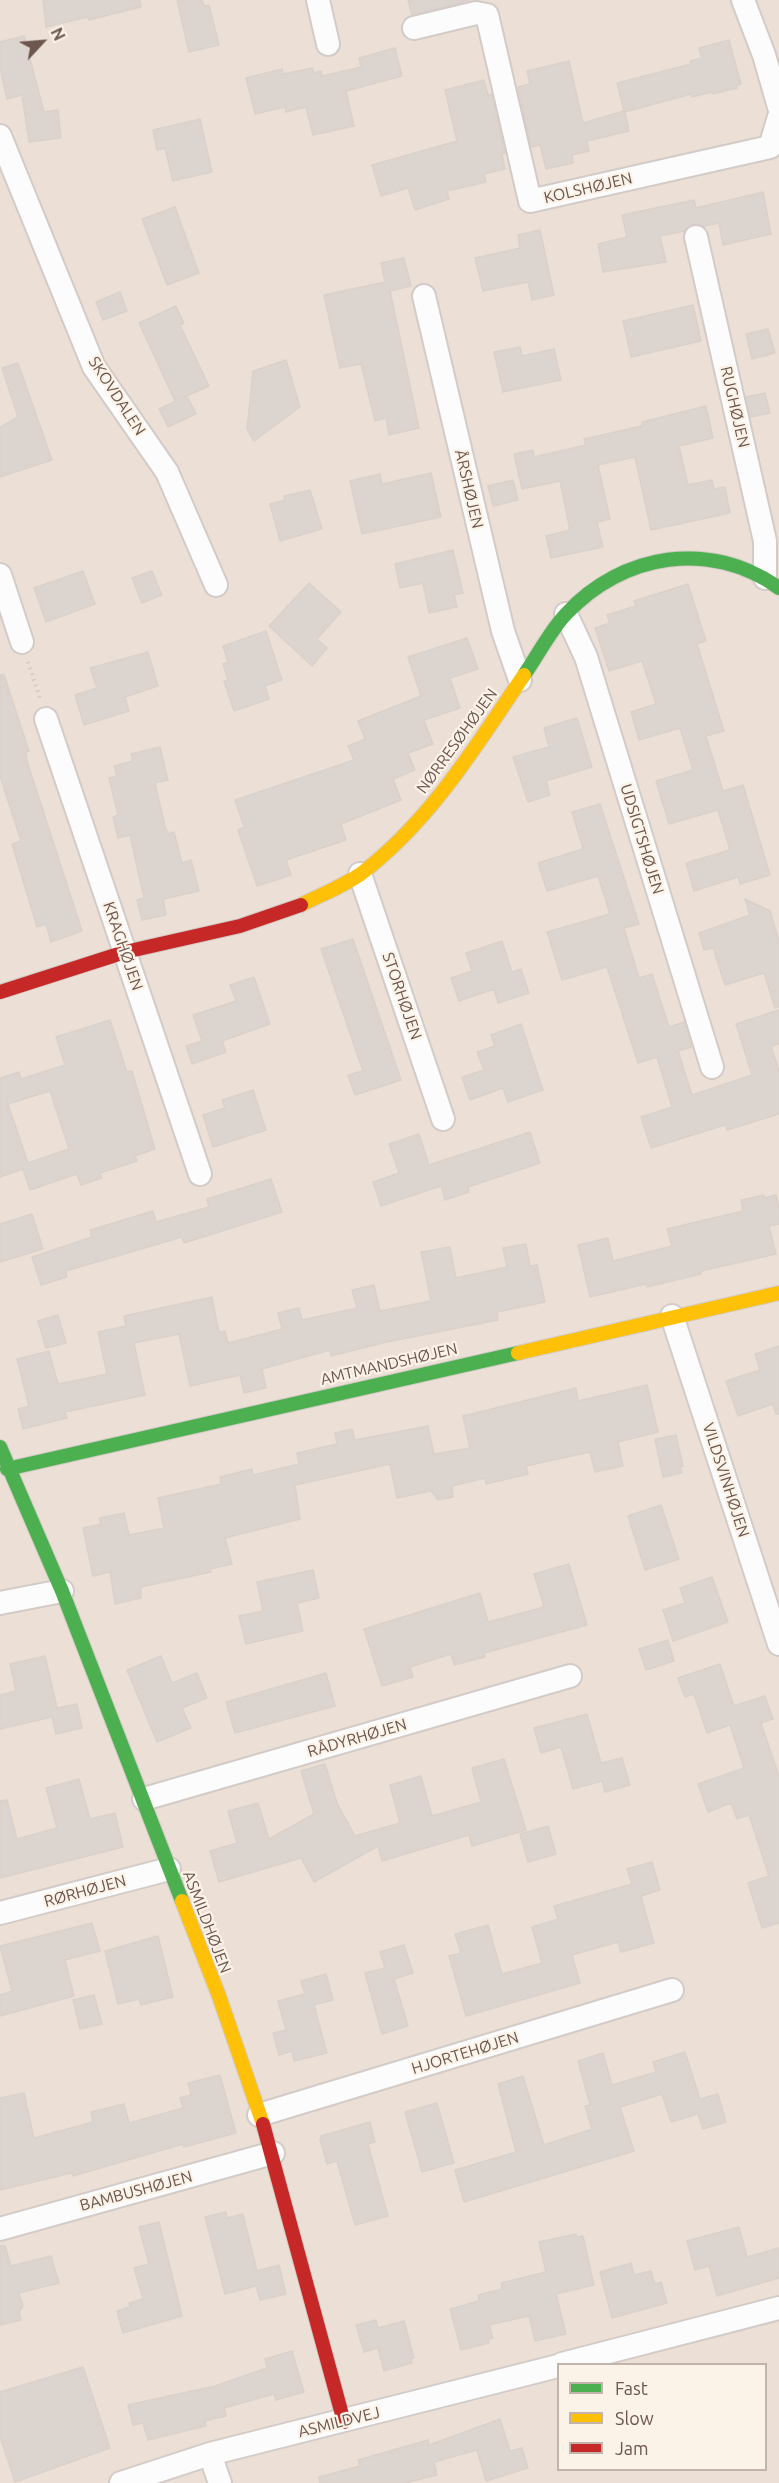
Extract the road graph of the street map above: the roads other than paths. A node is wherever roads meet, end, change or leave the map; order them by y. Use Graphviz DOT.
graph roads {
  1 [pos="318,0"];
  2 [pos="743,0"];
  3 [pos="414,28"];
  4 [pos="328,44"];
  5 [pos="779,107"];
  6 [pos="779,117"];
  7 [pos="0,136"];
  8 [pos="696,237"];
  9 [pos="424,296"];
  10 [pos="0,576"];
  11 [pos="772,583"];
  12 [pos="216,585"];
  13 [pos="566,614"];
  14 [pos="22,642"];
  15 [pos="520,680"];
  16 [pos="46,719"];
  17 [pos="360,873"];
  18 [pos="125,952"];
  19 [pos="0,992"];
  20 [pos="712,1067"];
  21 [pos="443,1119"];
  22 [pos="200,1174"];
  23 [pos="779,1293"];
  24 [pos="672,1316"];
  25 [pos="0,1447"];
  26 [pos="7,1469"];
  27 [pos="62,1590"];
  28 [pos="0,1603"];
  29 [pos="779,1644"];
  30 [pos="570,1676"];
  31 [pos="144,1799"];
  32 [pos="169,1869"];
  33 [pos="0,1913"];
  34 [pos="672,1990"];
  35 [pos="259,2115"];
  36 [pos="273,2153"];
  37 [pos="0,2229"];
  38 [pos="779,2308"];
  39 [pos="568,2363"];
  40 [pos="557,2366"];
  41 [pos="344,2422"];
  42 [pos="210,2454"];
  43 [pos="121,2483"];
  44 [pos="220,2483"];
  1 -- 4 [label="street"];
  2 -- 5 [label="street"];
  3 -- 6 [label="street, KOLSHØJEN"];
  7 -- 12 [label="street, SKOVDALEN"];
  8 -- 11 [label="street, RUGHØJEN"];
  9 -- 15 [label="street, ÅRSHØJEN"];
  10 -- 14 [label="street"];
  11 -- 13 [label="street, NØRRESØHØJEN"];
  13 -- 15 [label="street, NØRRESØHØJEN"];
  13 -- 20 [label="street, UDSIGTSHØJEN"];
  15 -- 17 [label="street, NØRRESØHØJEN"];
  16 -- 18 [label="street, KRAGHØJEN"];
  17 -- 18 [label="street, NØRRESØHØJEN"];
  17 -- 21 [label="street, STORHØJEN"];
  18 -- 19 [label="street, NØRRESØHØJEN"];
  18 -- 22 [label="street, KRAGHØJEN"];
  23 -- 24 [label="street, AMTMANDSHØJEN"];
  24 -- 26 [label="street, AMTMANDSHØJEN"];
  24 -- 29 [label="street, VILDSVINHØJEN"];
  25 -- 26 [label="street, ASMILDHØJEN"];
  26 -- 27 [label="street, ASMILDHØJEN"];
  27 -- 28 [label="street"];
  27 -- 31 [label="street, ASMILDHØJEN"];
  30 -- 31 [label="street, RÅDYRHØJEN"];
  31 -- 32 [label="street, ASMILDHØJEN"];
  32 -- 33 [label="street, RØRHØJEN"];
  32 -- 35 [label="street, ASMILDHØJEN"];
  34 -- 35 [label="street, HJORTEHØJEN"];
  35 -- 36 [label="street, ASMILDHØJEN"];
  36 -- 37 [label="street, BAMBUSHØJEN"];
  36 -- 41 [label="street, ASMILDHØJEN"];
  38 -- 39 [label="street, ASMILDVEJ"];
  40 -- 41 [label="street, ASMILDVEJ"];
  41 -- 42 [label="street, ASMILDVEJ"];
  42 -- 43 [label="street, ASMILDVEJ"];
  42 -- 44 [label="street"];
}
